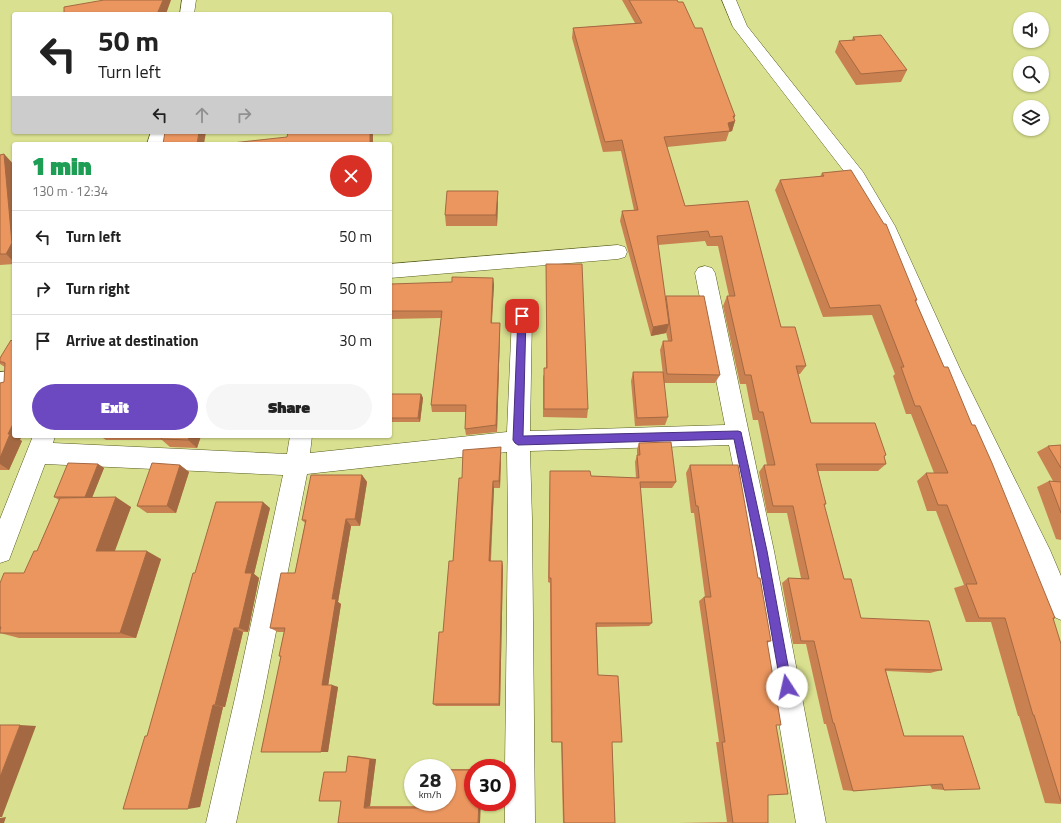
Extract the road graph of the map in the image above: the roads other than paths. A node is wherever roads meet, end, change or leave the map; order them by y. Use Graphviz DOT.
graph roads {
  1 [pos="189,0"];
  2 [pos="729,0"];
  3 [pos="186,12"];
  4 [pos="618,252"];
  5 [pos="392,271"];
  6 [pos="705,273"];
  7 [pos="522,316"];
  8 [pos="12,380"];
  9 [pos="0,381"];
  10 [pos="738,435"];
  11 [pos="301,438"];
  12 [pos="518,440"];
  13 [pos="40,444"];
  14 [pos="297,465"];
  15 [pos="0,551"];
  16 [pos="1061,608"];
  17 [pos="222,823"];
  18 [pos="520,823"];
  19 [pos="811,823"];
  1 -- 3 [label="street"];
  2 -- 16 [label="street"];
  4 -- 5 [label="street"];
  6 -- 10 [label="street"];
  7 -- 12 [label="street"];
  8 -- 9 [label="street"];
  10 -- 12 [label="street"];
  10 -- 19 [label="street"];
  11 -- 14 [label="street"];
  12 -- 14 [label="street"];
  12 -- 18 [label="street"];
  13 -- 14 [label="street"];
  13 -- 15 [label="street"];
  14 -- 17 [label="street"];
}
